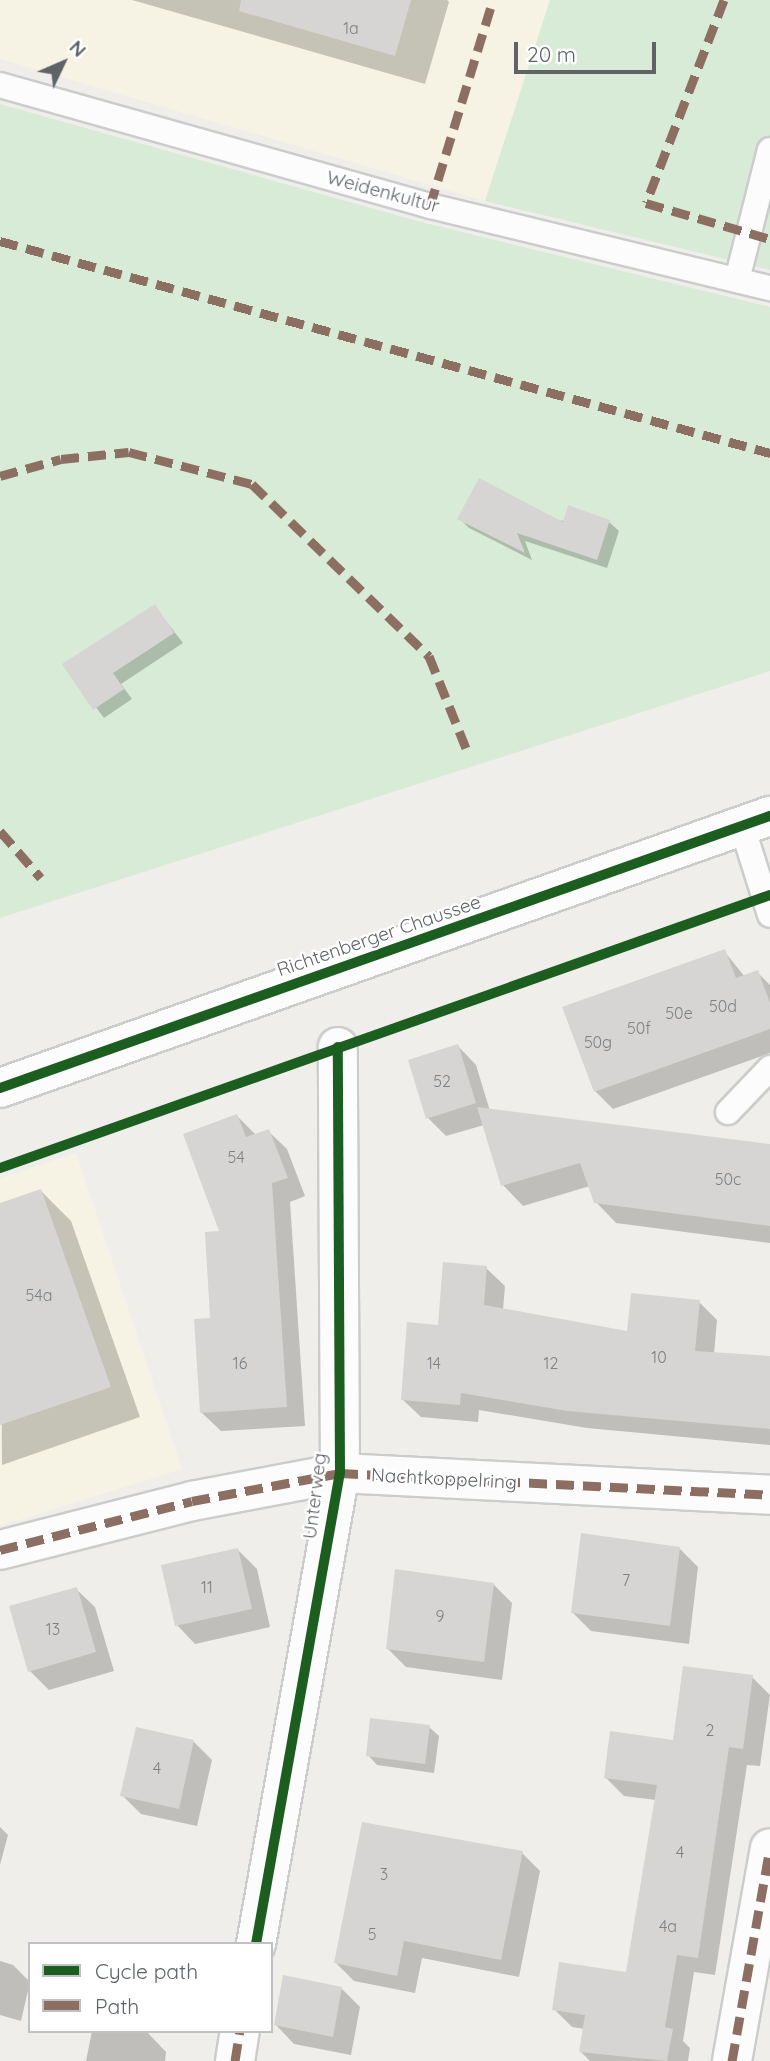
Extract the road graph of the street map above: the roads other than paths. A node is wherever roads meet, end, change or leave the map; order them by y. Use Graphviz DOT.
graph roads {
  1 [pos="0,85"];
  2 [pos="770,150"];
  3 [pos="737,279"];
  4 [pos="770,288"];
  5 [pos="756,821"];
  6 [pos="770,915"];
  7 [pos="338,1047"];
  8 [pos="770,1068"];
  9 [pos="0,1088"];
  10 [pos="728,1112"];
  11 [pos="340,1473"];
  12 [pos="770,1495"];
  13 [pos="0,1550"];
  14 [pos="770,1848"];
  15 [pos="256,1942"];
  16 [pos="240,2033"];
  17 [pos="235,2061"];
  18 [pos="732,2061"];
  1 -- 3 [label="lane, Weidenkultur"];
  2 -- 3 [label="lane"];
  3 -- 4 [label="lane, Weidenkultur"];
  5 -- 6 [label="lane"];
  5 -- 9 [label="street, Richtenberger Chaussee"];
  7 -- 11 [label="street, Unterweg"];
  8 -- 10 [label="lane"];
  11 -- 12 [label="street, Nachtkoppelring"];
  11 -- 13 [label="street, Nachtkoppelring"];
  11 -- 15 [label="street, Unterweg"];
  14 -- 18 [label="street"];
  16 -- 17 [label="street"];
}
